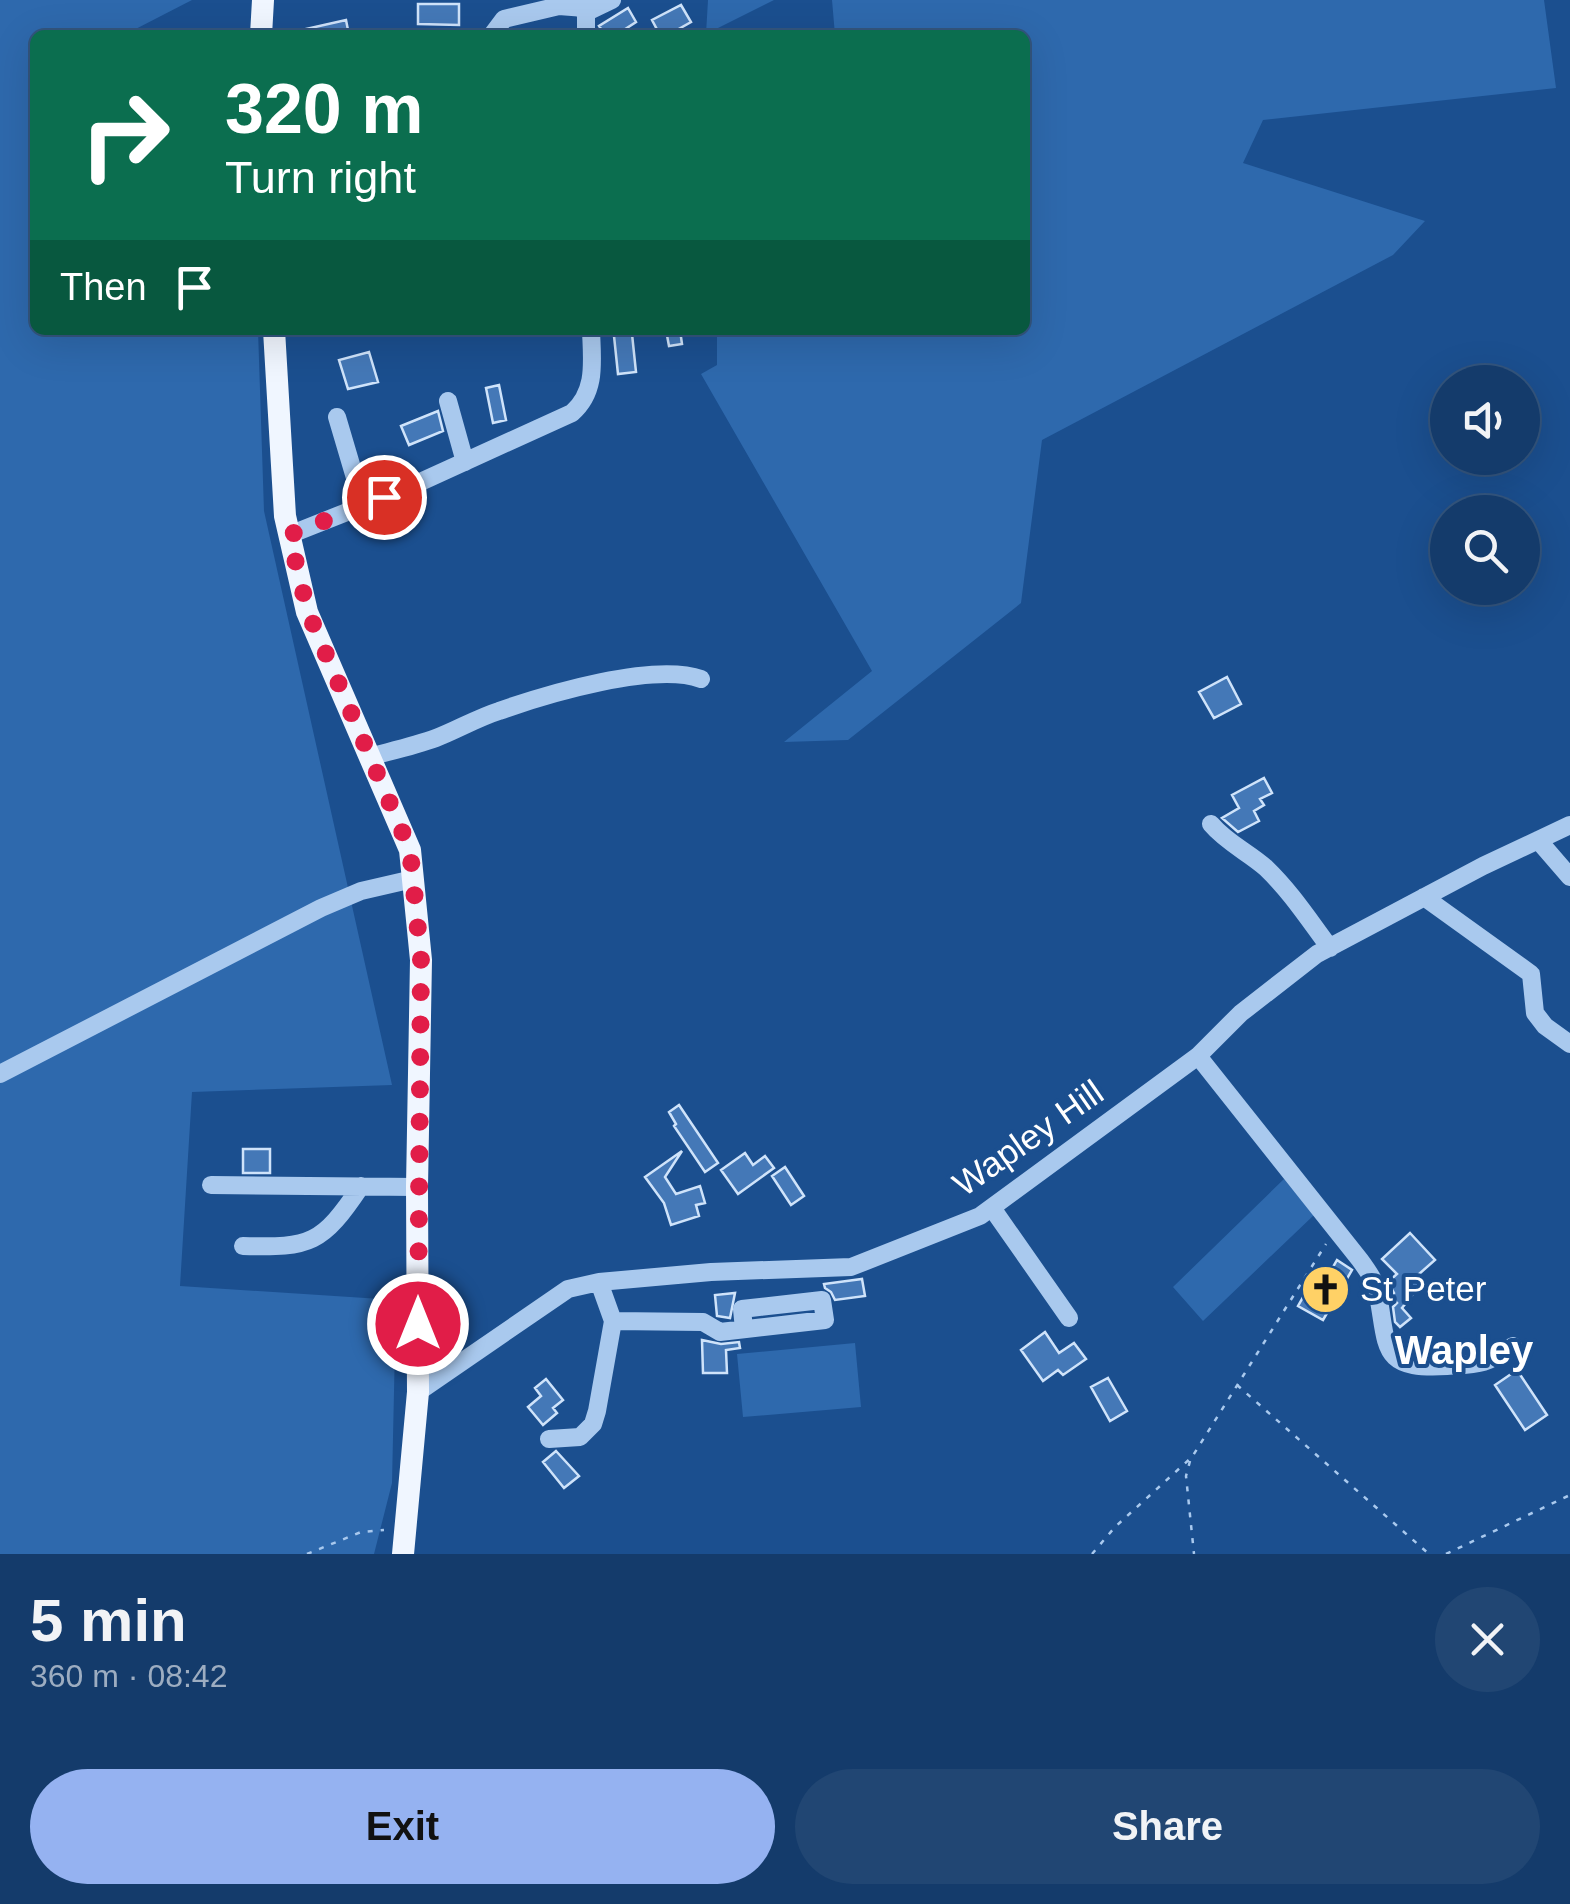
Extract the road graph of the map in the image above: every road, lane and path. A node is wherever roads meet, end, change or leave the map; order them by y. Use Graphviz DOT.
graph roads {
  1 [pos="263,0"];
  2 [pos="612,0"];
  3 [pos="586,7"];
  4 [pos="261,30"];
  5 [pos="496,30"];
  6 [pos="274,335"];
  7 [pos="592,335"];
  8 [pos="448,402"];
  9 [pos="337,417"];
  10 [pos="464,462"];
  11 [pos="364,506"];
  12 [pos="289,535"];
  13 [pos="701,679"];
  14 [pos="369,758"];
  15 [pos="1211,824"];
  16 [pos="1570,824"];
  17 [pos="1538,840"];
  18 [pos="1570,877"];
  19 [pos="412,879"];
  20 [pos="1424,897"];
  21 [pos="1330,948"];
  22 [pos="1570,1044"];
  23 [pos="1198,1056"];
  24 [pos="0,1074"];
  25 [pos="211,1185"];
  26 [pos="361,1186"];
  27 [pos="417,1187"];
  28 [pos="992,1208"];
  29 [pos="1335,1230"];
  30 [pos="243,1246"];
  31 [pos="599,1282"];
  32 [pos="1069,1318"];
  33 [pos="613,1321"];
  34 [pos="744,1329"];
  35 [pos="1514,1346"];
  36 [pos="1236,1384"];
  37 [pos="418,1392"];
  38 [pos="548,1438"];
  39 [pos="1192,1457"];
  40 [pos="1570,1496"];
  41 [pos="404,1543"];
  42 [pos="307,1554"];
  43 [pos="1092,1554"];
  44 [pos="1194,1554"];
  45 [pos="1429,1554"];
  46 [pos="1446,1554"];
  1 -- 4 [label="main road"];
  2 -- 3 [label="street"];
  3 -- 5 [label="street"];
  6 -- 12 [label="main road"];
  7 -- 10 [label="street"];
  8 -- 10 [label="street"];
  9 -- 11 [label="street"];
  10 -- 11 [label="street"];
  11 -- 12 [label="street"];
  12 -- 14 [label="main road"];
  13 -- 14 [label="street"];
  14 -- 19 [label="main road"];
  15 -- 21 [label="street"];
  16 -- 17 [label="street, Wapley Hill"];
  17 -- 18 [label="street"];
  17 -- 20 [label="street, Wapley Hill"];
  19 -- 24 [label="street"];
  19 -- 27 [label="main road"];
  20 -- 21 [label="street, Wapley Hill"];
  20 -- 22 [label="street"];
  21 -- 23 [label="street, Wapley Hill"];
  23 -- 28 [label="street, Wapley Hill"];
  23 -- 29 [label="street"];
  25 -- 26 [label="street"];
  26 -- 27 [label="street"];
  26 -- 30 [label="street"];
  27 -- 37 [label="main road"];
  28 -- 31 [label="street, Wapley Hill"];
  28 -- 32 [label="street"];
  29 -- 35 [label="street"];
  29 -- 36 [label="path"];
  31 -- 33 [label="street"];
  31 -- 37 [label="street, Wapley Hill"];
  33 -- 34 [label="street"];
  33 -- 38 [label="street"];
  36 -- 39 [label="path"];
  36 -- 45 [label="path"];
  37 -- 41 [label="main road"];
  39 -- 43 [label="path"];
  39 -- 44 [label="path"];
  40 -- 46 [label="path"];
  41 -- 42 [label="path"];
}
